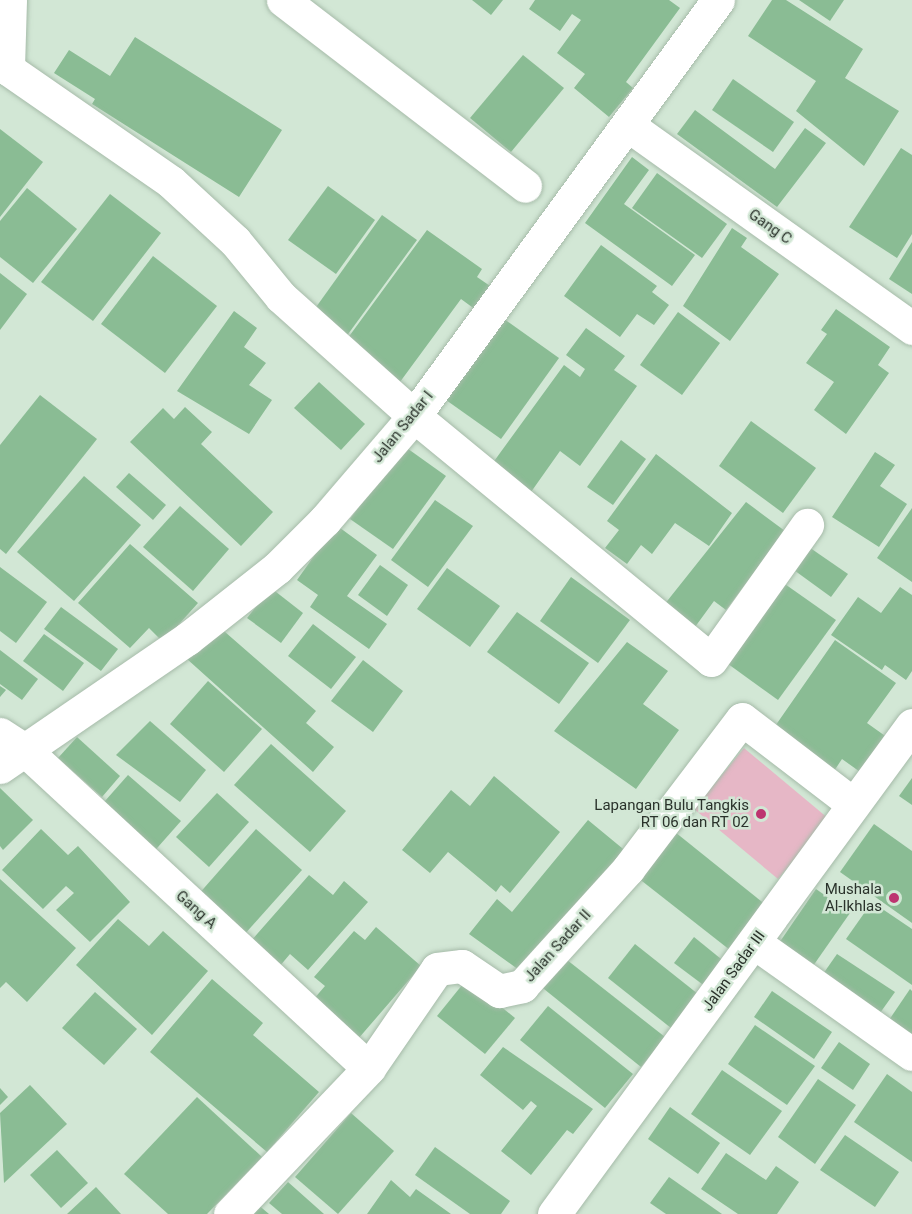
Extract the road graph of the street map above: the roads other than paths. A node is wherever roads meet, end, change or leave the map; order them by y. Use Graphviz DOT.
graph roads {
  1 [pos="10,0"];
  2 [pos="283,0"];
  3 [pos="710,3"];
  4 [pos="4,73"];
  5 [pos="629,126"];
  6 [pos="525,186"];
  7 [pos="912,328"];
  8 [pos="414,416"];
  9 [pos="807,525"];
  10 [pos="912,725"];
  11 [pos="8,750"];
  12 [pos="852,804"];
  13 [pos="755,942"];
  14 [pos="912,1054"];
  15 [pos="369,1068"];
  16 [pos="230,1214"];
  17 [pos="554,1214"];
  1 -- 4 [label="street"];
  2 -- 6 [label="street"];
  3 -- 5 [label="street, Jalan Sadar I"];
  4 -- 8 [label="street"];
  5 -- 7 [label="street, Gang C"];
  5 -- 8 [label="street, Jalan Sadar I"];
  8 -- 9 [label="street"];
  8 -- 11 [label="street, Jalan Sadar I"];
  10 -- 12 [label="street, Jalan Sadar III"];
  11 -- 15 [label="street, Gang A"];
  12 -- 13 [label="street, Jalan Sadar III"];
  12 -- 15 [label="street, Jalan Sadar II"];
  13 -- 14 [label="street"];
  13 -- 17 [label="street, Jalan Sadar III"];
  15 -- 16 [label="street, Jalan Sadar II"];
}
